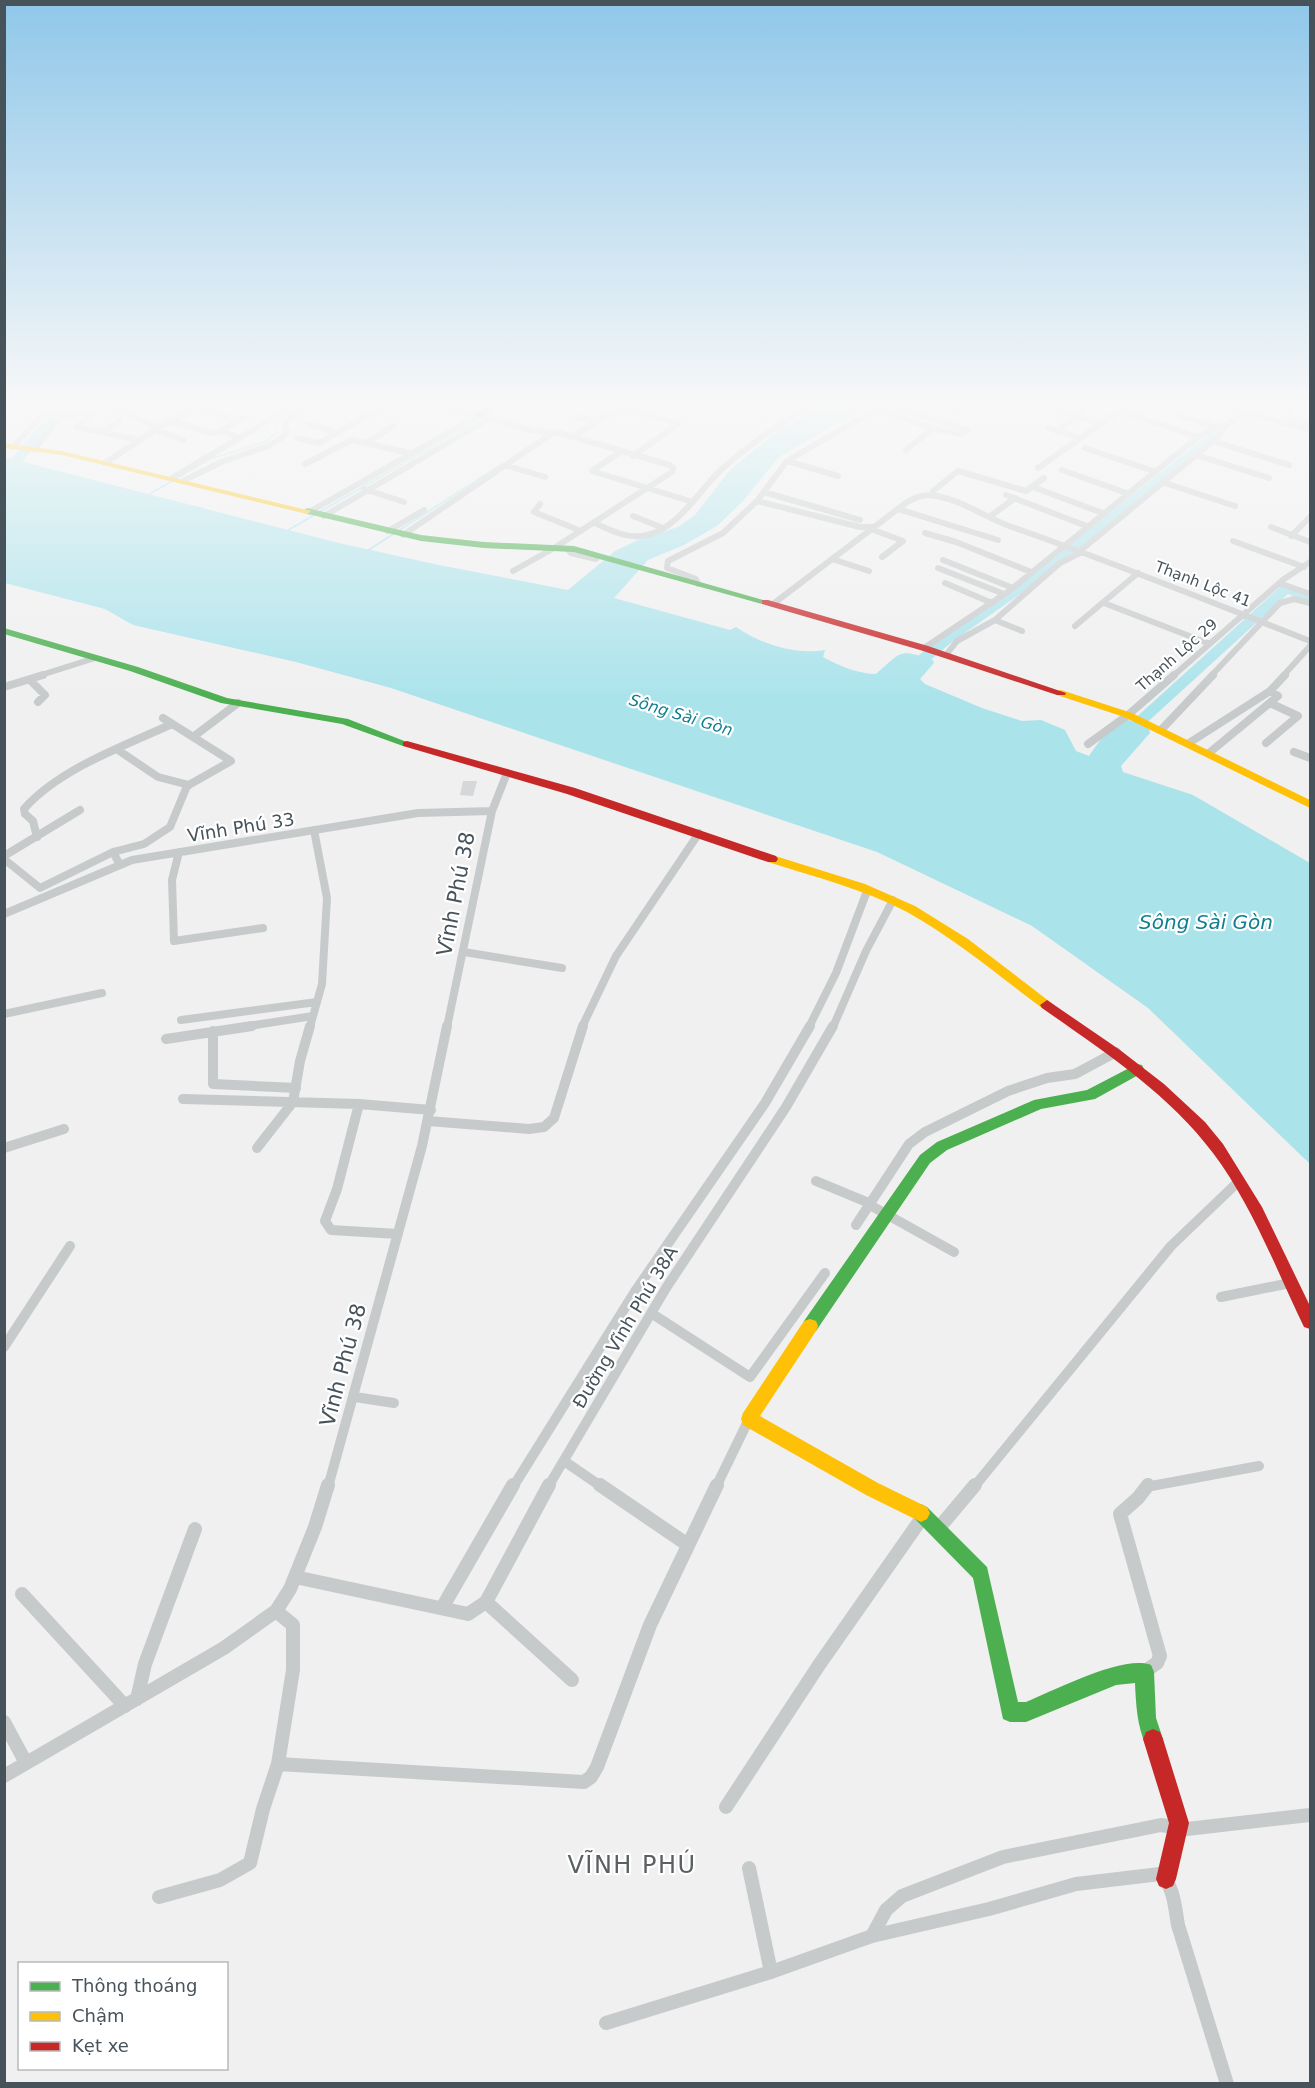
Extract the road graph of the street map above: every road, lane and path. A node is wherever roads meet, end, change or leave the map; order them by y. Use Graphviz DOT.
graph roads {
  1 [pos="277,504"];
  2 [pos="332,504"];
  3 [pos="332,504"];
  4 [pos="442,504"];
  5 [pos="540,504"];
  6 [pos="622,504"];
  7 [pos="691,504"];
  8 [pos="753,504"];
  9 [pos="771,504"];
  10 [pos="803,504"];
  11 [pos="905,504"];
  12 [pos="961,504"];
  13 [pos="1006,504"];
  14 [pos="1031,504"];
  15 [pos="1080,504"];
  16 [pos="1116,504"];
  17 [pos="1136,504"];
  18 [pos="1230,504"];
  19 [pos="1235,506"];
  20 [pos="898,509"];
  21 [pos="424,510"];
  22 [pos="316,514"];
  23 [pos="1105,514"];
  24 [pos="992,515"];
  25 [pos="633,516"];
  26 [pos="1311,517"];
  27 [pos="594,523"];
  28 [pos="874,527"];
  29 [pos="1089,527"];
  30 [pos="1271,527"];
  31 [pos="663,528"];
  32 [pos="581,531"];
  33 [pos="925,532"];
  34 [pos="396,533"];
  35 [pos="1291,536"];
  36 [pos="998,540"];
  37 [pos="1233,541"];
  38 [pos="1311,542"];
  39 [pos="1065,546"];
  40 [pos="554,548"];
  41 [pos="1081,551"];
  42 [pos="882,557"];
  43 [pos="832,559"];
  44 [pos="943,560"];
  45 [pos="1311,562"];
  46 [pos="1304,567"];
  47 [pos="938,568"];
  48 [pos="513,571"];
  49 [pos="869,571"];
  50 [pos="1031,572"];
  51 [pos="1138,573"];
  52 [pos="1280,583"];
  53 [pos="698,584"];
  54 [pos="945,584"];
  55 [pos="1013,588"];
  56 [pos="1004,594"];
  57 [pos="1311,594"];
  58 [pos="992,603"];
  59 [pos="1104,603"];
  60 [pos="1311,603"];
  61 [pos="773,604"];
  62 [pos="1244,614"];
  63 [pos="995,620"];
  64 [pos="1262,621"];
  65 [pos="1075,626"];
  66 [pos="4,631"];
  67 [pos="1022,631"];
  68 [pos="1210,644"];
  69 [pos="1311,644"];
  70 [pos="924,648"];
  71 [pos="944,655"];
  72 [pos="92,657"];
  73 [pos="30,680"];
  74 [pos="4,687"];
  75 [pos="1270,691"];
  76 [pos="39,702"];
  77 [pos="1270,702"];
  78 [pos="238,703"];
  79 [pos="1128,715"];
  80 [pos="163,718"];
  81 [pos="172,724"];
  82 [pos="1159,729"];
  83 [pos="193,737"];
  84 [pos="1189,743"];
  85 [pos="1266,743"];
  86 [pos="1088,744"];
  87 [pos="118,750"];
  88 [pos="1294,752"];
  89 [pos="1209,753"];
  90 [pos="1311,758"];
  91 [pos="507,773"];
  92 [pos="189,785"];
  93 [pos="1311,804"];
  94 [pos="80,810"];
  95 [pos="492,811"];
  96 [pos="314,830"];
  97 [pos="699,833"];
  98 [pos="37,837"];
  99 [pos="179,852"];
  100 [pos="4,858"];
  101 [pos="116,858"];
  102 [pos="867,891"];
  103 [pos="893,900"];
  104 [pos="4,914"];
  105 [pos="263,928"];
  106 [pos="464,952"];
  107 [pos="562,968"];
  108 [pos="102,993"];
  109 [pos="317,1002"];
  110 [pos="4,1014"];
  111 [pos="313,1016"];
  112 [pos="181,1020"];
  113 [pos="213,1031"];
  114 [pos="166,1039"];
  115 [pos="1116,1052"];
  116 [pos="1137,1069"];
  117 [pos="296,1088"];
  118 [pos="183,1099"];
  119 [pos="293,1102"];
  120 [pos="359,1104"];
  121 [pos="429,1115"];
  122 [pos="64,1129"];
  123 [pos="4,1148"];
  124 [pos="257,1148"];
  125 [pos="816,1181"];
  126 [pos="1238,1182"];
  127 [pos="870,1204"];
  128 [pos="886,1213"];
  129 [pos="856,1225"];
  130 [pos="398,1234"];
  131 [pos="70,1246"];
  132 [pos="954,1252"];
  133 [pos="825,1273"];
  134 [pos="1290,1283"];
  135 [pos="1221,1297"];
  136 [pos="651,1313"];
  137 [pos="1311,1322"];
  138 [pos="4,1347"];
  139 [pos="355,1397"];
  140 [pos="394,1403"];
  141 [pos="749,1419"];
  142 [pos="564,1461"];
  143 [pos="1259,1466"];
  144 [pos="924,1515"];
  145 [pos="195,1529"];
  146 [pos="939,1529"];
  147 [pos="688,1545"];
  148 [pos="295,1577"];
  149 [pos="22,1594"];
  150 [pos="486,1602"];
  151 [pos="442,1608"];
  152 [pos="276,1611"];
  153 [pos="1144,1672"];
  154 [pos="572,1680"];
  155 [pos="137,1699"];
  156 [pos="125,1706"];
  157 [pos="4,1722"];
  158 [pos="26,1763"];
  159 [pos="278,1764"];
  160 [pos="4,1776"];
  161 [pos="726,1808"];
  162 [pos="1311,1815"];
  163 [pos="1178,1832"];
  164 [pos="750,1868"];
  165 [pos="1167,1875"];
  166 [pos="159,1897"];
  167 [pos="872,1936"];
  168 [pos="771,1972"];
  169 [pos="606,2023"];
  170 [pos="1227,2084"];
  1 -- 22 [label="street"];
  2 -- 22 [label="street"];
  3 -- 22 [label="street"];
  4 -- 34 [label="street"];
  5 -- 32 [label="street"];
  6 -- 27 [label="street"];
  7 -- 31 [label="street"];
  8 -- 53 [label="street"];
  9 -- 28 [label="street"];
  10 -- 28 [label="street"];
  11 -- 20 [label="street"];
  12 -- 24 [label="street, Thạnh Lộc 41"];
  13 -- 24 [label="street"];
  14 -- 29 [label="street"];
  15 -- 23 [label="street"];
  16 -- 23 [label="street"];
  17 -- 41 [label="street"];
  18 -- 19 [label="street"];
  20 -- 28 [label="street"];
  20 -- 36 [label="street"];
  21 -- 34 [label="street"];
  22 -- 34 [label="street"];
  23 -- 29 [label="street"];
  24 -- 39 [label="street, Thạnh Lộc 41"];
  25 -- 31 [label="street"];
  26 -- 35 [label="street"];
  27 -- 31 [label="street"];
  27 -- 32 [label="street"];
  28 -- 42 [label="street"];
  28 -- 43 [label="street"];
  29 -- 39 [label="street"];
  30 -- 35 [label="street"];
  32 -- 40 [label="street"];
  33 -- 50 [label="street"];
  34 -- 40 [label="street"];
  35 -- 38 [label="street"];
  37 -- 46 [label="street"];
  39 -- 41 [label="street, Thạnh Lộc 41"];
  39 -- 50 [label="street"];
  40 -- 48 [label="street"];
  40 -- 53 [label="street"];
  41 -- 51 [label="street, Thạnh Lộc 41"];
  41 -- 63 [label="street"];
  43 -- 49 [label="street"];
  43 -- 61 [label="street"];
  44 -- 55 [label="street"];
  45 -- 46 [label="street, Thạnh Lộc 29"];
  46 -- 52 [label="street, Thạnh Lộc 29"];
  47 -- 56 [label="street"];
  50 -- 55 [label="street"];
  51 -- 59 [label="street"];
  51 -- 62 [label="street, Thạnh Lộc 41"];
  52 -- 57 [label="street"];
  52 -- 62 [label="street, Thạnh Lộc 29"];
  53 -- 61 [label="street"];
  54 -- 58 [label="street"];
  55 -- 56 [label="street"];
  56 -- 58 [label="street"];
  58 -- 70 [label="street"];
  59 -- 65 [label="street"];
  59 -- 68 [label="street"];
  60 -- 64 [label="street"];
  61 -- 70 [label="street"];
  62 -- 64 [label="street, Thạnh Lộc 41"];
  62 -- 68 [label="street, Thạnh Lộc 29"];
  63 -- 67 [label="street"];
  63 -- 71 [label="street"];
  64 -- 69 [label="street, Thạnh Lộc 41"];
  64 -- 82 [label="street"];
  66 -- 72 [label="street"];
  68 -- 79 [label="street, Thạnh Lộc 29"];
  69 -- 75 [label="street"];
  70 -- 71 [label="street"];
  71 -- 79 [label="street"];
  72 -- 73 [label="street"];
  72 -- 78 [label="street"];
  73 -- 74 [label="street"];
  73 -- 76 [label="street"];
  75 -- 77 [label="street"];
  75 -- 84 [label="street"];
  77 -- 85 [label="street"];
  77 -- 89 [label="street"];
  78 -- 83 [label="street"];
  78 -- 91 [label="street"];
  79 -- 82 [label="street"];
  79 -- 86 [label="street, Thạnh Lộc 29"];
  80 -- 81 [label="street"];
  81 -- 83 [label="street"];
  81 -- 87 [label="street"];
  82 -- 84 [label="street"];
  83 -- 92 [label="street"];
  84 -- 89 [label="street"];
  87 -- 92 [label="street"];
  87 -- 98 [label="street"];
  88 -- 90 [label="street"];
  89 -- 93 [label="street"];
  91 -- 95 [label="street, Vĩnh Phú 38"];
  91 -- 97 [label="street"];
  92 -- 101 [label="street"];
  94 -- 98 [label="street"];
  95 -- 96 [label="street, Vĩnh Phú 33"];
  95 -- 106 [label="street, Vĩnh Phú 38"];
  96 -- 99 [label="street, Vĩnh Phú 33"];
  96 -- 109 [label="street"];
  97 -- 102 [label="street"];
  97 -- 121 [label="street"];
  98 -- 100 [label="street"];
  99 -- 101 [label="street, Vĩnh Phú 33"];
  99 -- 105 [label="street"];
  100 -- 101 [label="street"];
  101 -- 104 [label="street, Vĩnh Phú 33"];
  102 -- 103 [label="street"];
  102 -- 151 [label="street"];
  103 -- 115 [label="street"];
  103 -- 136 [label="street, Đường Vĩnh Phú 38A"];
  106 -- 107 [label="street"];
  106 -- 121 [label="street, Vĩnh Phú 38"];
  108 -- 110 [label="street"];
  109 -- 111 [label="street"];
  109 -- 112 [label="street"];
  111 -- 113 [label="street"];
  111 -- 117 [label="street"];
  113 -- 114 [label="street"];
  113 -- 117 [label="street"];
  115 -- 116 [label="street"];
  115 -- 127 [label="street"];
  116 -- 126 [label="street"];
  116 -- 128 [label="street"];
  117 -- 119 [label="street"];
  118 -- 119 [label="street"];
  119 -- 120 [label="street"];
  119 -- 124 [label="street"];
  120 -- 121 [label="street"];
  120 -- 130 [label="street"];
  121 -- 130 [label="street, Vĩnh Phú 38"];
  122 -- 123 [label="street"];
  125 -- 127 [label="street"];
  126 -- 134 [label="street"];
  126 -- 146 [label="street"];
  127 -- 128 [label="street"];
  127 -- 129 [label="street"];
  128 -- 132 [label="street"];
  128 -- 141 [label="street"];
  130 -- 139 [label="street, Vĩnh Phú 38"];
  131 -- 138 [label="street"];
  133 -- 136 [label="street"];
  134 -- 135 [label="street"];
  134 -- 137 [label="street"];
  136 -- 142 [label="street, Đường Vĩnh Phú 38A"];
  139 -- 140 [label="street"];
  139 -- 148 [label="street, Vĩnh Phú 38"];
  141 -- 144 [label="street"];
  141 -- 147 [label="street"];
  142 -- 147 [label="street"];
  142 -- 150 [label="street, Đường Vĩnh Phú 38A"];
  143 -- 153 [label="street"];
  144 -- 146 [label="street"];
  144 -- 161 [label="street"];
  145 -- 155 [label="street"];
  146 -- 153 [label="street"];
  147 -- 159 [label="street"];
  148 -- 151 [label="street"];
  148 -- 152 [label="street, Vĩnh Phú 38"];
  149 -- 156 [label="street"];
  150 -- 151 [label="street"];
  150 -- 154 [label="street"];
  152 -- 155 [label="street, Vĩnh Phú 38"];
  152 -- 159 [label="street"];
  153 -- 163 [label="street"];
  155 -- 156 [label="street, Vĩnh Phú 38"];
  156 -- 158 [label="street, Vĩnh Phú 38"];
  157 -- 158 [label="street"];
  158 -- 160 [label="street, Vĩnh Phú 38"];
  159 -- 166 [label="street"];
  162 -- 163 [label="street"];
  163 -- 165 [label="street"];
  163 -- 167 [label="street"];
  164 -- 168 [label="street"];
  165 -- 167 [label="street"];
  165 -- 170 [label="street"];
  167 -- 168 [label="street"];
  168 -- 169 [label="street"];
}
